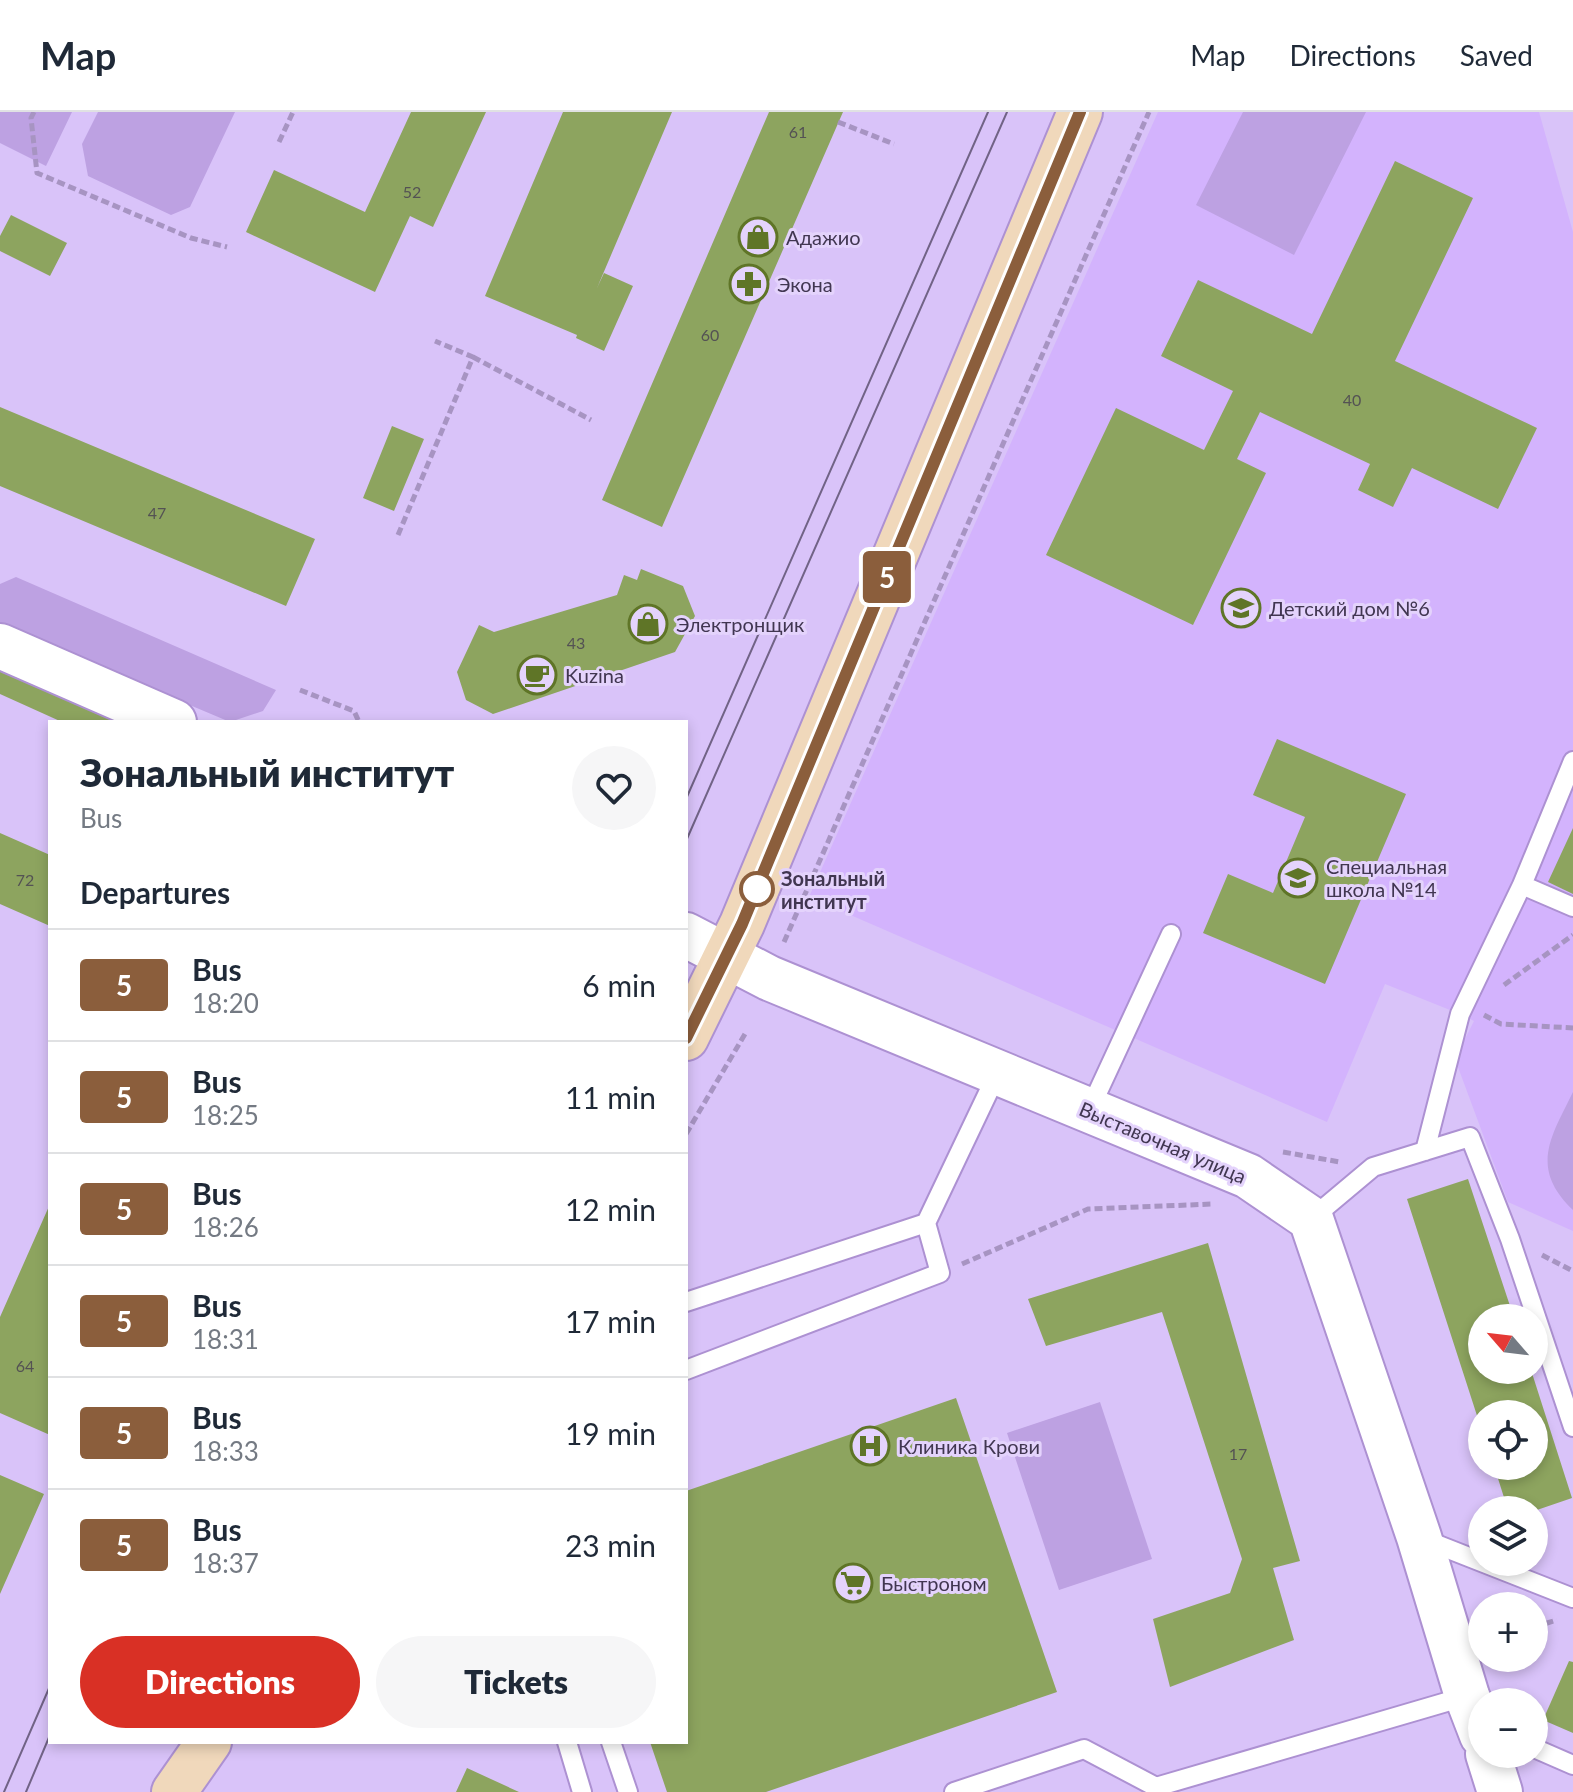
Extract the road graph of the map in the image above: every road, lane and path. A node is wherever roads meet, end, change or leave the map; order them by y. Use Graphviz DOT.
graph roads {
  1 [pos="34,112"];
  2 [pos="293,112"];
  3 [pos="1080,112"];
  4 [pos="1149,112"];
  5 [pos="838,122"];
  6 [pos="279,142"];
  7 [pos="894,144"];
  8 [pos="227,247"];
  9 [pos="435,341"];
  10 [pos="473,357"];
  11 [pos="591,420"];
  12 [pos="398,535"];
  13 [pos="0,646"];
  14 [pos="300,690"];
  15 [pos="169,720"];
  16 [pos="358,720"];
  17 [pos="1573,761"];
  18 [pos="1522,885"];
  19 [pos="1573,907"];
  20 [pos="1171,934"];
  21 [pos="1573,935"];
  22 [pos="688,936"];
  23 [pos="784,942"];
  24 [pos="726,956"];
  25 [pos="1464,1004"];
  26 [pos="1573,1028"];
  27 [pos="688,1034"];
  28 [pos="745,1034"];
  29 [pos="997,1074"];
  30 [pos="1089,1111"];
  31 [pos="688,1131"];
  32 [pos="1425,1151"];
  33 [pos="1248,1176"];
  34 [pos="1311,1219"];
  35 [pos="926,1223"];
  36 [pos="940,1273"];
  37 [pos="688,1301"];
  38 [pos="688,1369"];
  39 [pos="1573,1427"];
  40 [pos="1419,1537"];
  41 [pos="1573,1598"];
  42 [pos="1468,1692"];
  43 [pos="1468,1729"];
  44 [pos="208,1744"];
  45 [pos="568,1744"];
  46 [pos="612,1744"];
  47 [pos="1548,1754"];
  48 [pos="1573,1765"];
  49 [pos="1492,1768"];
  50 [pos="174,1792"];
  51 [pos="582,1792"];
  52 [pos="628,1792"];
  53 [pos="954,1792"];
  54 [pos="1500,1792"];
  1 -- 8 [label="path"];
  2 -- 6 [label="path"];
  3 -- 24 [label="main road"];
  4 -- 23 [label="path"];
  5 -- 7 [label="path"];
  9 -- 10 [label="path"];
  10 -- 11 [label="path"];
  10 -- 12 [label="path"];
  13 -- 15 [label="street"];
  14 -- 16 [label="path"];
  17 -- 18 [label="lane"];
  18 -- 19 [label="lane"];
  18 -- 25 [label="lane"];
  20 -- 30 [label="lane"];
  21 -- 25 [label="path"];
  22 -- 24 [label="street, Выставочная улица"];
  24 -- 27 [label="main road"];
  24 -- 29 [label="street, Выставочная улица"];
  25 -- 26 [label="path"];
  25 -- 32 [label="lane"];
  28 -- 31 [label="path"];
  29 -- 30 [label="street, Выставочная улица"];
  29 -- 35 [label="lane"];
  30 -- 33 [label="street, Выставочная улица"];
  32 -- 34 [label="lane"];
  32 -- 39 [label="lane"];
  33 -- 34 [label="street, Выставочная улица"];
  33 -- 36 [label="path"];
  34 -- 40 [label="street"];
  35 -- 36 [label="lane"];
  35 -- 37 [label="lane"];
  36 -- 38 [label="lane"];
  40 -- 41 [label="lane"];
  40 -- 42 [label="street"];
  43 -- 53 [label="lane"];
  44 -- 50 [label="main road"];
  45 -- 51 [label="lane"];
  46 -- 52 [label="lane"];
  47 -- 48 [label="lane"];
  49 -- 54 [label="street"];
}
